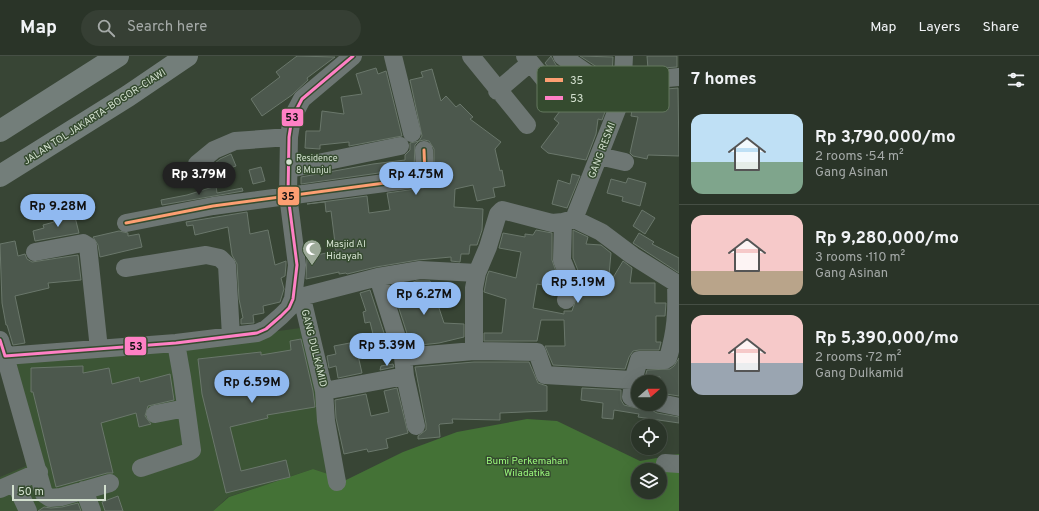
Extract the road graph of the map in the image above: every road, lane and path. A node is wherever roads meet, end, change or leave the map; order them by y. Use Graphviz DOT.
graph roads {
  1 [pos="118,56"];
  2 [pos="187,56"];
  3 [pos="353,56"];
  4 [pos="393,56"];
  5 [pos="471,56"];
  6 [pos="562,56"];
  7 [pos="624,56"];
  8 [pos="528,59"];
  9 [pos="576,66"];
  10 [pos="624,66"];
  11 [pos="537,70"];
  12 [pos="679,78"];
  13 [pos="669,80"];
  14 [pos="497,91"];
  15 [pos="616,112"];
  16 [pos="527,125"];
  17 [pos="0,131"];
  18 [pos="289,137"];
  19 [pos="424,150"];
  20 [pos="599,156"];
  21 [pos="625,162"];
  22 [pos="197,164"];
  23 [pos="289,169"];
  24 [pos="0,176"];
  25 [pos="288,195"];
  26 [pos="569,221"];
  27 [pos="126,223"];
  28 [pos="35,252"];
  29 [pos="124,268"];
  30 [pos="378,277"];
  31 [pos="475,280"];
  32 [pos="678,285"];
  33 [pos="298,298"];
  34 [pos="566,300"];
  35 [pos="231,336"];
  36 [pos="676,338"];
  37 [pos="176,342"];
  38 [pos="99,349"];
  39 [pos="474,350"];
  40 [pos="2,351"];
  41 [pos="403,357"];
  42 [pos="635,375"];
  43 [pos="405,376"];
  44 [pos="631,379"];
  45 [pos="324,391"];
  46 [pos="667,404"];
  47 [pos="679,407"];
  48 [pos="186,408"];
  49 [pos="155,414"];
  50 [pos="416,426"];
  51 [pos="140,468"];
  52 [pos="39,472"];
  53 [pos="337,482"];
  54 [pos="110,483"];
  55 [pos="7,486"];
  56 [pos="84,490"];
  57 [pos="28,511"];
  58 [pos="92,511"];
  1 -- 17 [label="highway"];
  2 -- 24 [label="highway, JALAN TOL JAKARTA–BOGOR–CIAWI"];
  3 -- 18 [label="street"];
  4 -- 23 [label="street"];
  5 -- 14 [label="street"];
  6 -- 9 [label="street"];
  7 -- 10 [label="street, GANG RESMI"];
  8 -- 11 [label="street"];
  8 -- 14 [label="street"];
  12 -- 13 [label="street"];
  14 -- 16 [label="street"];
  15 -- 20 [label="street, GANG RESMI"];
  18 -- 22 [label="street"];
  18 -- 23 [label="street"];
  19 -- 25 [label="street"];
  20 -- 21 [label="street"];
  20 -- 26 [label="street, GANG RESMI"];
  23 -- 25 [label="street"];
  25 -- 27 [label="street"];
  25 -- 33 [label="street"];
  26 -- 31 [label="street"];
  26 -- 32 [label="street"];
  26 -- 34 [label="street"];
  28 -- 38 [label="street"];
  29 -- 35 [label="street"];
  30 -- 31 [label="street"];
  30 -- 33 [label="street"];
  30 -- 41 [label="street"];
  31 -- 39 [label="street"];
  32 -- 36 [label="street"];
  33 -- 35 [label="street"];
  33 -- 45 [label="street, GANG DULKAMID"];
  35 -- 37 [label="street"];
  36 -- 42 [label="street"];
  37 -- 38 [label="street"];
  37 -- 48 [label="street"];
  38 -- 40 [label="street"];
  39 -- 41 [label="street"];
  39 -- 44 [label="street"];
  40 -- 52 [label="street"];
  41 -- 43 [label="street"];
  43 -- 45 [label="street, GANG DULKAMID"];
  43 -- 50 [label="street"];
  45 -- 53 [label="street"];
  46 -- 47 [label="street"];
  48 -- 49 [label="street"];
  48 -- 51 [label="street"];
  52 -- 55 [label="street"];
  52 -- 56 [label="street"];
  54 -- 56 [label="street"];
  55 -- 57 [label="street"];
  56 -- 58 [label="street"];
}
